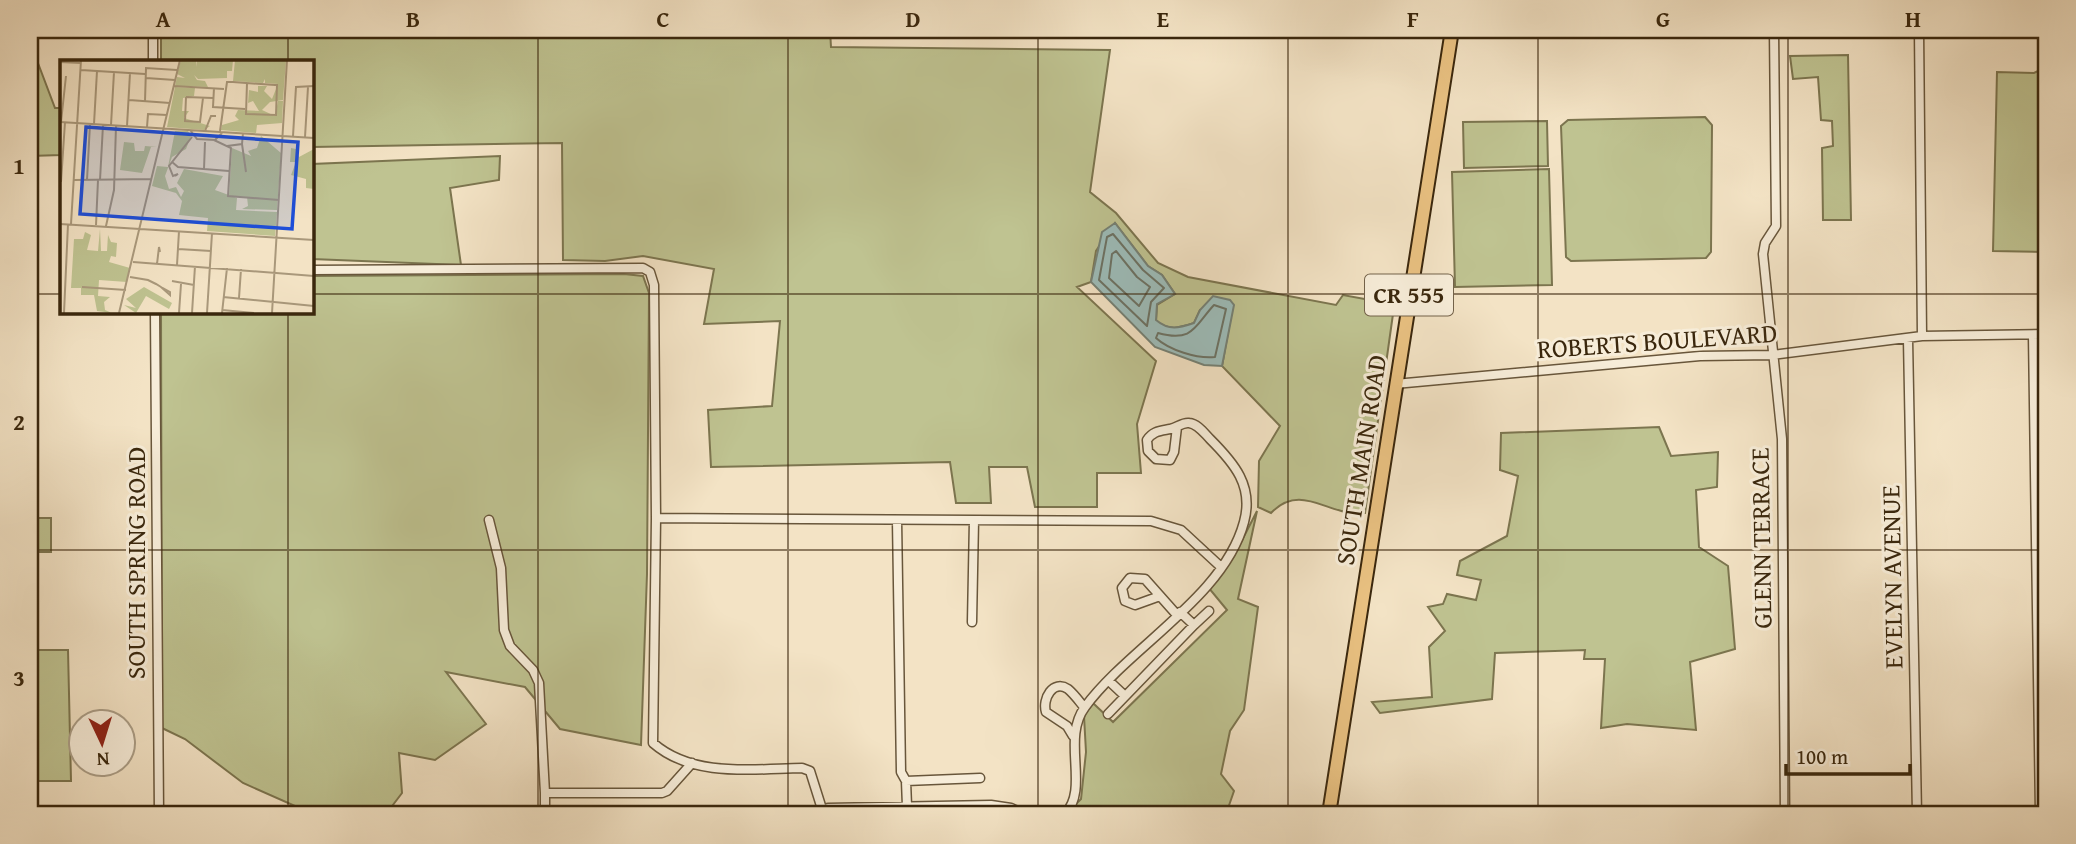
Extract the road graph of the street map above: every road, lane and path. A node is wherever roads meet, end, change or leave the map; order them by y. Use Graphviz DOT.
graph roads {
  1 [pos="153,30"];
  2 [pos="1452,30"];
  3 [pos="1774,30"];
  4 [pos="1919,30"];
  5 [pos="153,60"];
  6 [pos="313,271"];
  7 [pos="155,313"];
  8 [pos="2046,334"];
  9 [pos="2033,335"];
  10 [pos="1922,336"];
  11 [pos="1908,339"];
  12 [pos="1772,355"];
  13 [pos="1395,384"];
  14 [pos="1177,427"];
  15 [pos="656,518"];
  16 [pos="489,520"];
  17 [pos="897,520"];
  18 [pos="974,520"];
  19 [pos="1220,567"];
  20 [pos="1160,596"];
  21 [pos="1209,611"];
  22 [pos="1178,613"];
  23 [pos="972,622"];
  24 [pos="1194,625"];
  25 [pos="1110,681"];
  26 [pos="1125,696"];
  27 [pos="1084,707"];
  28 [pos="1108,714"];
  29 [pos="1073,739"];
  30 [pos="692,763"];
  31 [pos="981,778"];
  32 [pos="906,780"];
  33 [pos="545,793"];
  34 [pos="907,806"];
  35 [pos="822,809"];
  36 [pos="159,814"];
  37 [pos="545,814"];
  38 [pos="809,814"];
  39 [pos="1024,814"];
  40 [pos="1065,814"];
  41 [pos="1329,814"];
  42 [pos="1785,814"];
  43 [pos="1917,814"];
  44 [pos="2040,814"];
  1 -- 5 [label="street"];
  2 -- 13 [label="main road, SOUTH MAIN ROAD / CR 555"];
  3 -- 12 [label="street, GLENN TERRACE"];
  4 -- 10 [label="street"];
  6 -- 15 [label="street"];
  7 -- 36 [label="street, SOUTH SPRING ROAD"];
  8 -- 9 [label="street, ROBERTS BOULEVARD"];
  9 -- 10 [label="street, ROBERTS BOULEVARD"];
  9 -- 44 [label="street"];
  10 -- 11 [label="street, ROBERTS BOULEVARD"];
  11 -- 12 [label="street, ROBERTS BOULEVARD"];
  11 -- 43 [label="street, EVELYN AVENUE"];
  12 -- 13 [label="street, ROBERTS BOULEVARD"];
  12 -- 42 [label="street, GLENN TERRACE"];
  13 -- 41 [label="main road, SOUTH MAIN ROAD / CR 555"];
  14 -- 14 [label="street"];
  14 -- 19 [label="street"];
  15 -- 17 [label="street"];
  15 -- 30 [label="street"];
  16 -- 33 [label="street"];
  17 -- 18 [label="street"];
  17 -- 32 [label="street"];
  18 -- 19 [label="street"];
  18 -- 23 [label="street"];
  19 -- 22 [label="street"];
  20 -- 20 [label="street"];
  20 -- 22 [label="street"];
  21 -- 24 [label="street"];
  22 -- 24 [label="street"];
  22 -- 25 [label="street"];
  24 -- 26 [label="street"];
  25 -- 26 [label="street"];
  25 -- 27 [label="street"];
  26 -- 28 [label="street"];
  27 -- 29 [label="street"];
  27 -- 29 [label="street"];
  29 -- 40 [label="street"];
  30 -- 33 [label="street"];
  30 -- 35 [label="street"];
  31 -- 32 [label="street"];
  32 -- 34 [label="street"];
  33 -- 37 [label="street"];
  34 -- 35 [label="street"];
  34 -- 39 [label="street"];
  35 -- 38 [label="street"];
}
